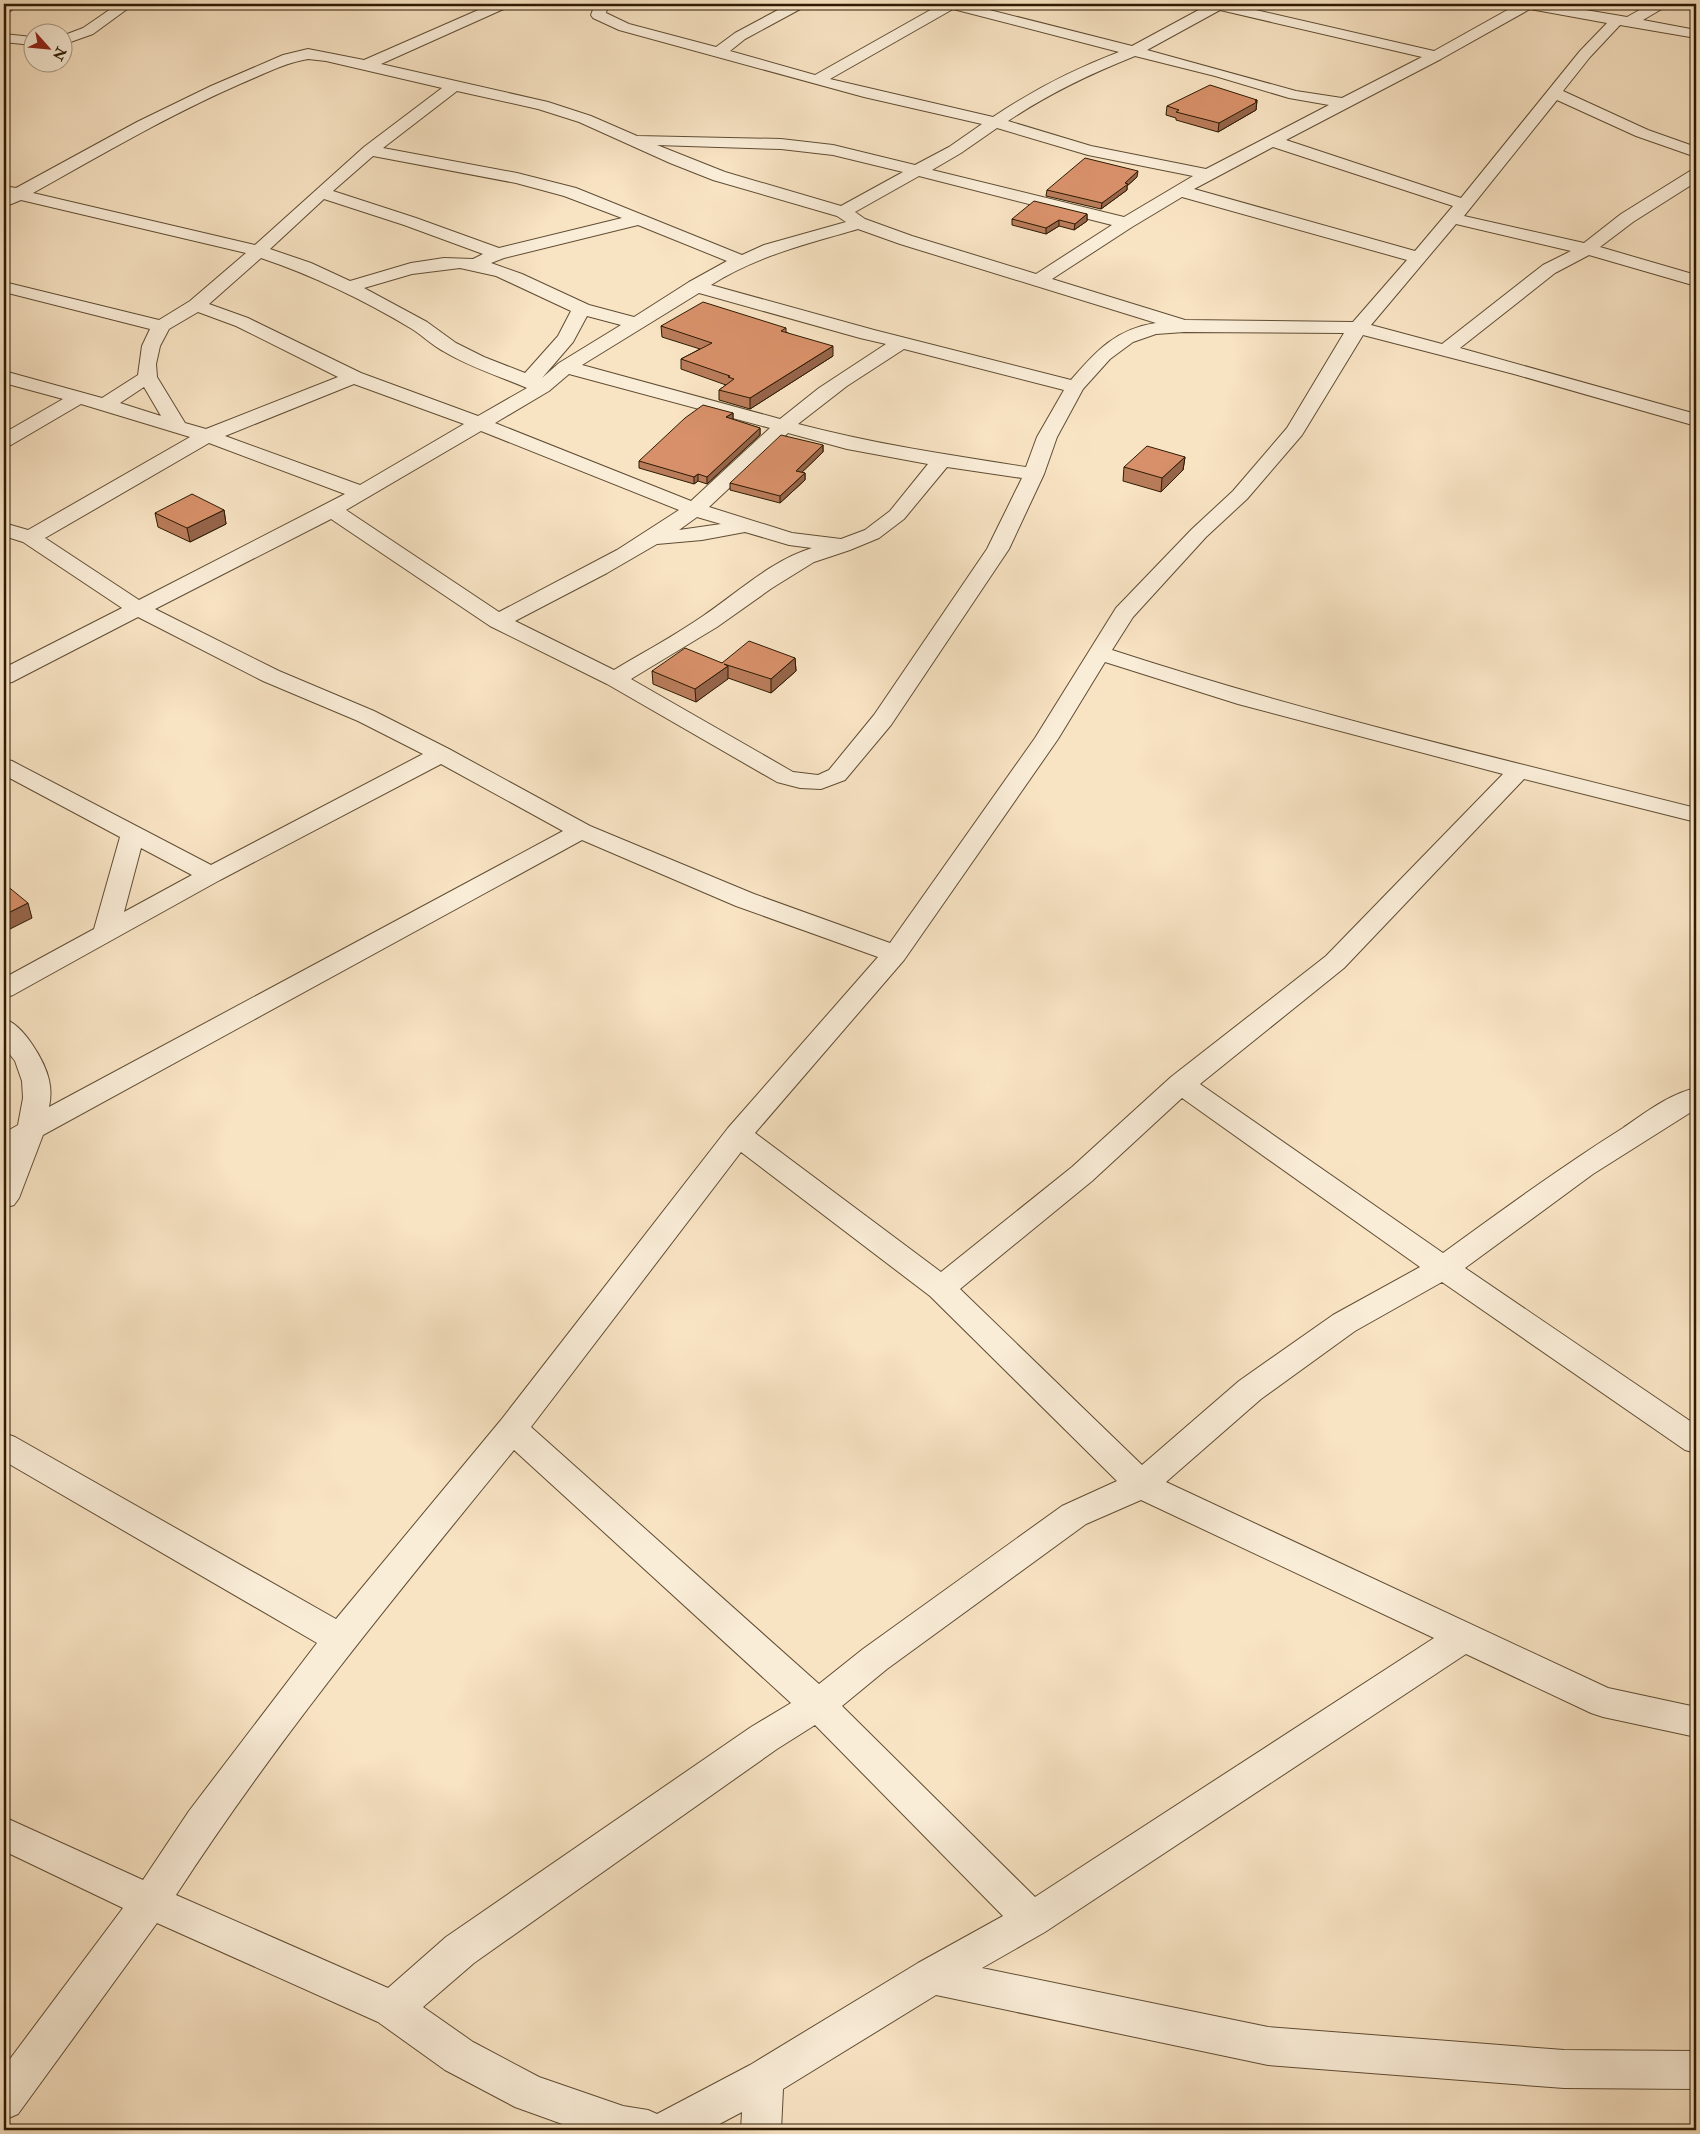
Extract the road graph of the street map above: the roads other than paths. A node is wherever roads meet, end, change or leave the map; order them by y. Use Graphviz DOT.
graph roads {
  1 [pos="11,4"];
  2 [pos="127,4"];
  3 [pos="503,4"];
  4 [pos="606,4"];
  5 [pos="799,4"];
  6 [pos="950,4"];
  7 [pos="1216,4"];
  8 [pos="1527,4"];
  9 [pos="1660,4"];
  10 [pos="4,8"];
  11 [pos="1624,20"];
  12 [pos="1696,34"];
  13 [pos="4,38"];
  14 [pos="72,39"];
  15 [pos="22,40"];
  16 [pos="1134,51"];
  17 [pos="718,53"];
  18 [pos="1436,56"];
  19 [pos="366,65"];
  20 [pos="817,80"];
  21 [pos="454,86"];
  22 [pos="1554,93"];
  23 [pos="1294,95"];
  24 [pos="1343,103"];
  25 [pos="1315,118"];
  26 [pos="993,122"];
  27 [pos="631,140"];
  28 [pos="1272,141"];
  29 [pos="370,150"];
  30 [pos="1696,152"];
  31 [pos="919,171"];
  32 [pos="1208,174"];
  33 [pos="1696,176"];
  34 [pos="1181,191"];
  35 [pos="321,193"];
  36 [pos="9,195"];
  37 [pos="1457,211"];
  38 [pos="843,212"];
  39 [pos="640,219"];
  40 [pos="859,223"];
  41 [pos="1126,223"];
  42 [pos="1587,249"];
  43 [pos="259,250"];
  44 [pos="498,254"];
  45 [pos="1417,257"];
  46 [pos="742,262"];
  47 [pos="473,264"];
  48 [pos="1039,280"];
  49 [pos="1696,281"];
  50 [pos="349,286"];
  51 [pos="695,286"];
  52 [pos="4,287"];
  53 [pos="196,305"];
  54 [pos="582,308"];
  55 [pos="635,323"];
  56 [pos="161,326"];
  57 [pos="1184,326"];
  58 [pos="1358,328"];
  59 [pos="901,343"];
  60 [pos="1446,350"];
  61 [pos="566,367"];
  62 [pos="4,377"];
  63 [pos="147,377"];
  64 [pos="354,377"];
  65 [pos="535,385"];
  66 [pos="1075,387"];
  67 [pos="79,397"];
  68 [pos="105,404"];
  69 [pos="1696,420"];
  70 [pos="481,424"];
  71 [pos="784,426"];
  72 [pos="178,427"];
  73 [pos="207,436"];
  74 [pos="4,441"];
  75 [pos="942,460"];
  76 [pos="1034,474"];
  77 [pos="362,493"];
  78 [pos="694,509"];
  79 [pos="332,510"];
  80 [pos="748,526"];
  81 [pos="4,529"];
  82 [pos="30,538"];
  83 [pos="650,539"];
  84 [pos="790,539"];
  85 [pos="843,546"];
  86 [pos="806,557"];
  87 [pos="136,608"];
  88 [pos="498,621"];
  89 [pos="1099,654"];
  90 [pos="4,677"];
  91 [pos="615,679"];
  92 [pos="440,754"];
  93 [pos="4,766"];
  94 [pos="1520,770"];
  95 [pos="1696,814"];
  96 [pos="581,831"];
  97 [pos="133,834"];
  98 [pos="169,853"];
  99 [pos="211,875"];
  100 [pos="168,898"];
  101 [pos="106,932"];
  102 [pos="895,954"];
  103 [pos="4,989"];
  104 [pos="4,1028"];
  105 [pos="1181,1084"];
  106 [pos="1696,1097"];
  107 [pos="32,1129"];
  108 [pos="738,1135"];
  109 [pos="4,1146"];
  110 [pos="4,1198"];
  111 [pos="1443,1268"];
  112 [pos="941,1288"];
  113 [pos="512,1429"];
  114 [pos="1696,1441"];
  115 [pos="4,1446"];
  116 [pos="1141,1484"];
  117 [pos="1464,1637"];
  118 [pos="340,1639"];
  119 [pos="818,1705"];
  120 [pos="1696,1722"];
  121 [pos="4,1833"];
  122 [pos="150,1902"];
  123 [pos="1032,1920"];
  124 [pos="932,1976"];
  125 [pos="392,2009"];
  126 [pos="1696,2070"];
  127 [pos="764,2079"];
  128 [pos="4,2100"];
  129 [pos="648,2130"];
  130 [pos="668,2130"];
  131 [pos="761,2130"];
  1 -- 10 [label="street"];
  2 -- 14 [label="street"];
  3 -- 19 [label="street"];
  4 -- 17 [label="street"];
  5 -- 17 [label="street"];
  6 -- 16 [label="street"];
  6 -- 20 [label="street"];
  7 -- 16 [label="street"];
  7 -- 18 [label="street"];
  8 -- 11 [label="street"];
  8 -- 18 [label="street"];
  9 -- 11 [label="street"];
  11 -- 12 [label="street"];
  11 -- 22 [label="street"];
  13 -- 15 [label="street"];
  16 -- 23 [label="street"];
  16 -- 26 [label="street"];
  17 -- 20 [label="street"];
  18 -- 24 [label="street"];
  19 -- 21 [label="street"];
  19 -- 36 [label="street"];
  20 -- 26 [label="street"];
  21 -- 27 [label="street"];
  21 -- 29 [label="street"];
  22 -- 30 [label="street"];
  22 -- 37 [label="street"];
  23 -- 24 [label="street"];
  23 -- 25 [label="street"];
  24 -- 25 [label="street"];
  25 -- 28 [label="street"];
  26 -- 31 [label="street"];
  26 -- 32 [label="street"];
  27 -- 31 [label="street"];
  27 -- 38 [label="street"];
  28 -- 32 [label="street"];
  28 -- 37 [label="street"];
  29 -- 35 [label="street"];
  29 -- 39 [label="street"];
  31 -- 38 [label="street"];
  31 -- 41 [label="street"];
  32 -- 34 [label="street"];
  33 -- 42 [label="street"];
  34 -- 41 [label="street"];
  34 -- 45 [label="street"];
  35 -- 43 [label="street"];
  35 -- 44 [label="street"];
  36 -- 43 [label="street"];
  37 -- 42 [label="street"];
  37 -- 45 [label="street"];
  38 -- 40 [label="street"];
  39 -- 44 [label="street"];
  39 -- 46 [label="street"];
  40 -- 46 [label="street"];
  40 -- 48 [label="street"];
  41 -- 48 [label="street"];
  42 -- 49 [label="street"];
  42 -- 60 [label="street"];
  43 -- 50 [label="street"];
  43 -- 53 [label="street"];
  44 -- 47 [label="street"];
  45 -- 58 [label="street"];
  46 -- 51 [label="street"];
  47 -- 50 [label="street"];
  47 -- 54 [label="street"];
  48 -- 57 [label="street"];
  50 -- 65 [label="street"];
  51 -- 55 [label="street"];
  51 -- 59 [label="street"];
  52 -- 56 [label="street"];
  53 -- 56 [label="street"];
  53 -- 64 [label="street"];
  54 -- 55 [label="street"];
  54 -- 65 [label="street"];
  55 -- 61 [label="street"];
  56 -- 63 [label="street"];
  57 -- 58 [label="street"];
  57 -- 66 [label="street"];
  58 -- 60 [label="street"];
  58 -- 89 [label="street"];
  59 -- 66 [label="street"];
  59 -- 71 [label="street"];
  60 -- 69 [label="street"];
  61 -- 65 [label="street"];
  61 -- 71 [label="street"];
  62 -- 67 [label="street"];
  63 -- 68 [label="street"];
  63 -- 72 [label="street"];
  64 -- 70 [label="street"];
  64 -- 73 [label="street"];
  65 -- 70 [label="street"];
  66 -- 76 [label="street"];
  67 -- 68 [label="street"];
  67 -- 74 [label="street"];
  68 -- 72 [label="street"];
  70 -- 77 [label="street"];
  70 -- 78 [label="street"];
  71 -- 75 [label="street"];
  71 -- 78 [label="street"];
  72 -- 73 [label="street"];
  73 -- 77 [label="street"];
  73 -- 82 [label="street"];
  75 -- 76 [label="street"];
  75 -- 85 [label="street"];
  76 -- 91 [label="street"];
  77 -- 79 [label="street"];
  78 -- 80 [label="street"];
  78 -- 83 [label="street"];
  79 -- 87 [label="street"];
  79 -- 88 [label="street"];
  80 -- 83 [label="street"];
  80 -- 84 [label="street"];
  81 -- 82 [label="street"];
  82 -- 87 [label="street"];
  83 -- 88 [label="street"];
  84 -- 85 [label="street"];
  84 -- 86 [label="street"];
  85 -- 86 [label="street"];
  86 -- 91 [label="street"];
  87 -- 90 [label="street"];
  87 -- 92 [label="street"];
  88 -- 91 [label="street"];
  89 -- 94 [label="street"];
  89 -- 102 [label="street"];
  92 -- 96 [label="street"];
  92 -- 99 [label="street"];
  93 -- 97 [label="street"];
  94 -- 95 [label="street"];
  94 -- 105 [label="street"];
  96 -- 102 [label="street"];
  96 -- 107 [label="street"];
  97 -- 98 [label="street"];
  97 -- 101 [label="street"];
  98 -- 99 [label="street"];
  98 -- 100 [label="street"];
  99 -- 100 [label="street"];
  100 -- 101 [label="street"];
  101 -- 103 [label="street"];
  102 -- 108 [label="street"];
  104 -- 107 [label="street"];
  105 -- 111 [label="street"];
  105 -- 112 [label="street"];
  106 -- 111 [label="street"];
  107 -- 109 [label="street"];
  107 -- 110 [label="street"];
  108 -- 112 [label="street"];
  108 -- 113 [label="street"];
  111 -- 114 [label="street"];
  111 -- 116 [label="street"];
  112 -- 116 [label="street"];
  113 -- 118 [label="street"];
  113 -- 119 [label="street"];
  115 -- 118 [label="street"];
  116 -- 117 [label="street"];
  116 -- 119 [label="street"];
  117 -- 120 [label="street"];
  117 -- 123 [label="street"];
  118 -- 122 [label="street"];
  119 -- 123 [label="street"];
  119 -- 125 [label="street"];
  121 -- 122 [label="street"];
  122 -- 125 [label="street"];
  122 -- 128 [label="street"];
  123 -- 124 [label="street"];
  124 -- 126 [label="street"];
  124 -- 127 [label="street"];
  125 -- 129 [label="street"];
  127 -- 130 [label="street"];
  127 -- 131 [label="street"];
}
